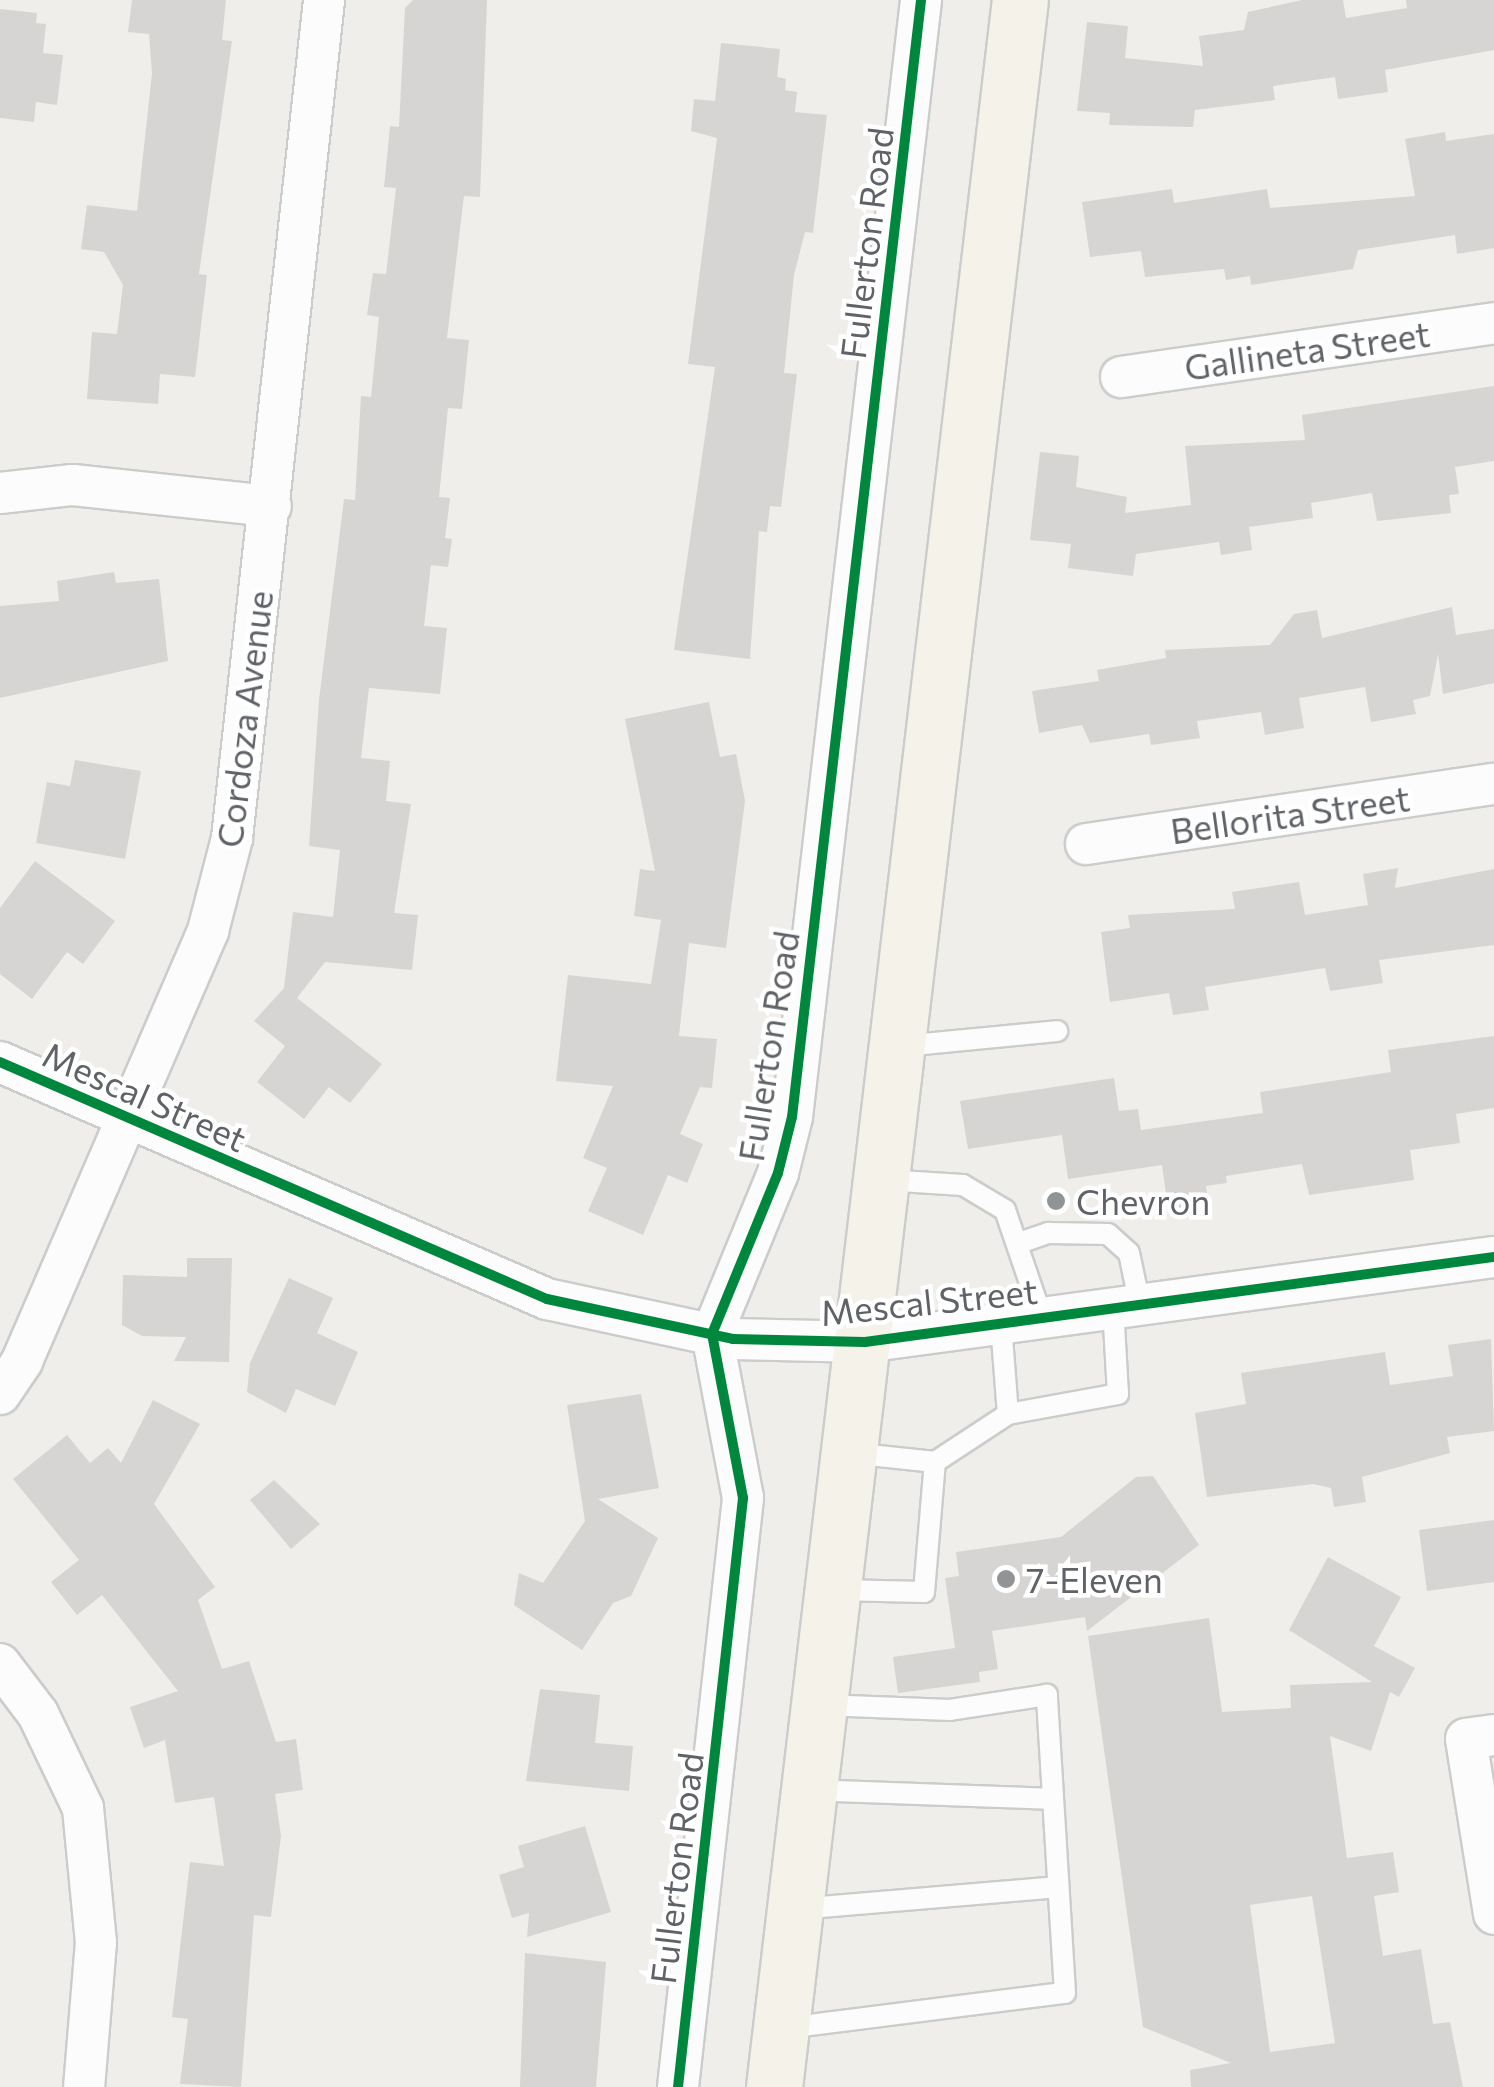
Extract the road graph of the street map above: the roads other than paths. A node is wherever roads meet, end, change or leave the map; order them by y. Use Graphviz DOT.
graph roads {
  1 [pos="324,0"];
  2 [pos="921,0"];
  3 [pos="1020,0"];
  4 [pos="1494,323"];
  5 [pos="1121,378"];
  6 [pos="0,493"];
  7 [pos="271,506"];
  8 [pos="1494,784"];
  9 [pos="1086,844"];
  10 [pos="1057,1031"];
  11 [pos="900,1046"];
  12 [pos="0,1062"];
  13 [pos="128,1120"];
  14 [pos="884,1180"];
  15 [pos="1022,1242"];
  16 [pos="1494,1257"];
  17 [pos="1127,1307"];
  18 [pos="1042,1318"];
  19 [pos="1001,1324"];
  20 [pos="712,1334"];
  21 [pos="865,1342"];
  22 [pos="0,1394"];
  23 [pos="1008,1414"];
  24 [pos="852,1453"];
  25 [pos="935,1462"];
  26 [pos="834,1590"];
  27 [pos="0,1664"];
  28 [pos="820,1705"];
  29 [pos="1480,1737"];
  30 [pos="809,1790"];
  31 [pos="1053,1799"];
  32 [pos="1058,1887"];
  33 [pos="796,1910"];
  34 [pos="1494,1914"];
  35 [pos="781,2028"];
  36 [pos="84,2087"];
  37 [pos="678,2087"];
  38 [pos="774,2087"];
  1 -- 7 [label="street, Cordoza Avenue"];
  2 -- 20 [label="street, Fullerton Road"];
  3 -- 11 [label="main road"];
  4 -- 5 [label="street, Gallineta Street"];
  6 -- 7 [label="street"];
  7 -- 13 [label="street, Cordoza Avenue"];
  8 -- 9 [label="street, Bellorita Street"];
  10 -- 11 [label="lane"];
  11 -- 14 [label="main road"];
  12 -- 13 [label="street, Mescal Street"];
  13 -- 20 [label="street, Mescal Street"];
  13 -- 22 [label="street, Cordoza Avenue"];
  14 -- 15 [label="lane"];
  14 -- 21 [label="main road"];
  15 -- 17 [label="lane"];
  15 -- 18 [label="lane"];
  16 -- 17 [label="street, Mescal Street"];
  17 -- 18 [label="street, Mescal Street"];
  17 -- 23 [label="lane"];
  18 -- 19 [label="street, Mescal Street"];
  19 -- 21 [label="street, Mescal Street"];
  19 -- 23 [label="lane"];
  20 -- 21 [label="street, Mescal Street"];
  20 -- 37 [label="street, Fullerton Road"];
  21 -- 24 [label="main road"];
  23 -- 25 [label="lane"];
  24 -- 25 [label="lane"];
  24 -- 26 [label="main road"];
  25 -- 26 [label="lane"];
  26 -- 28 [label="main road"];
  27 -- 36 [label="street"];
  28 -- 30 [label="main road"];
  28 -- 31 [label="lane"];
  29 -- 34 [label="street"];
  30 -- 31 [label="lane"];
  30 -- 33 [label="main road"];
  31 -- 32 [label="lane"];
  32 -- 33 [label="lane"];
  32 -- 35 [label="lane"];
  33 -- 35 [label="main road"];
  35 -- 38 [label="main road"];
}
